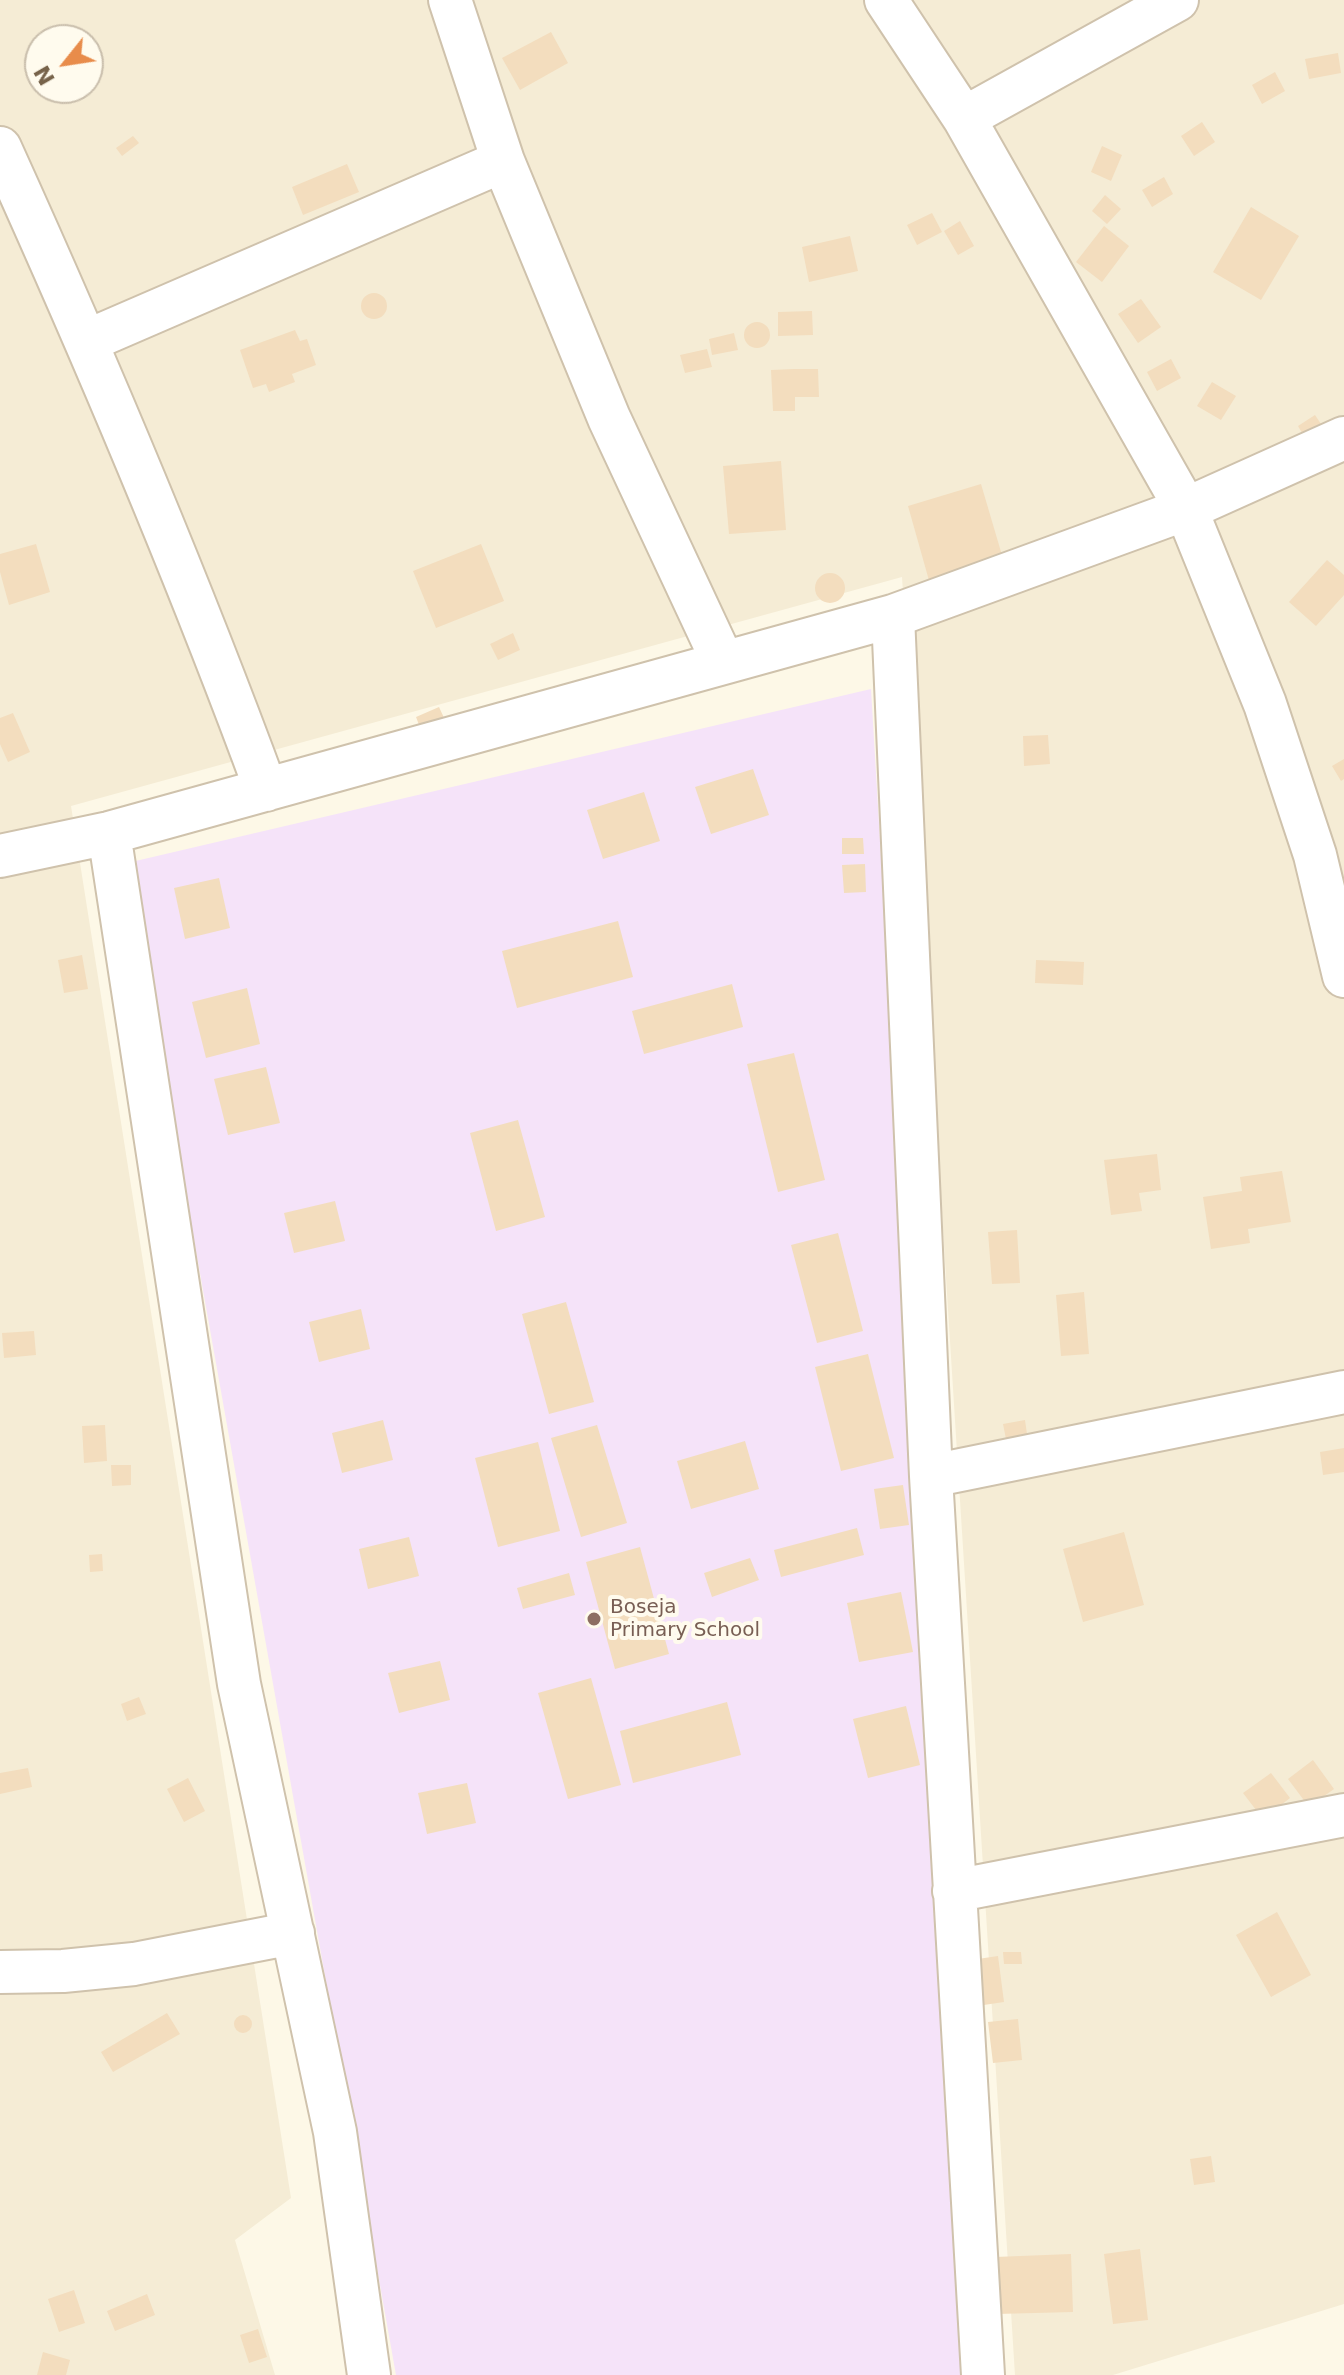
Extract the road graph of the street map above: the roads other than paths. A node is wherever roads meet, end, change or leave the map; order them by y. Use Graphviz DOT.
graph roads {
  1 [pos="450,0"];
  2 [pos="886,0"];
  3 [pos="1177,0"];
  4 [pos="964,118"];
  5 [pos="0,148"];
  6 [pos="503,161"];
  7 [pos="87,341"];
  8 [pos="1344,438"];
  9 [pos="1186,509"];
  10 [pos="893,616"];
  11 [pos="723,662"];
  12 [pos="266,790"];
  13 [pos="109,833"];
  14 [pos="0,856"];
  15 [pos="1344,976"];
  16 [pos="1344,1392"];
  17 [pos="931,1476"];
  18 [pos="1344,1815"];
  19 [pos="954,1891"];
  20 [pos="293,1933"];
  21 [pos="0,1972"];
  22 [pos="369,2375"];
  23 [pos="983,2375"];
  1 -- 6 [label="street"];
  2 -- 4 [label="street"];
  3 -- 4 [label="street"];
  4 -- 9 [label="street"];
  5 -- 7 [label="street"];
  6 -- 7 [label="street"];
  6 -- 11 [label="street"];
  7 -- 12 [label="street"];
  8 -- 9 [label="street"];
  9 -- 10 [label="street"];
  9 -- 15 [label="street"];
  10 -- 11 [label="street"];
  10 -- 17 [label="street"];
  11 -- 12 [label="street"];
  12 -- 13 [label="street"];
  13 -- 14 [label="street"];
  13 -- 20 [label="street"];
  16 -- 17 [label="street"];
  17 -- 19 [label="street"];
  18 -- 19 [label="street"];
  19 -- 23 [label="street"];
  20 -- 21 [label="street"];
  20 -- 22 [label="street"];
}
